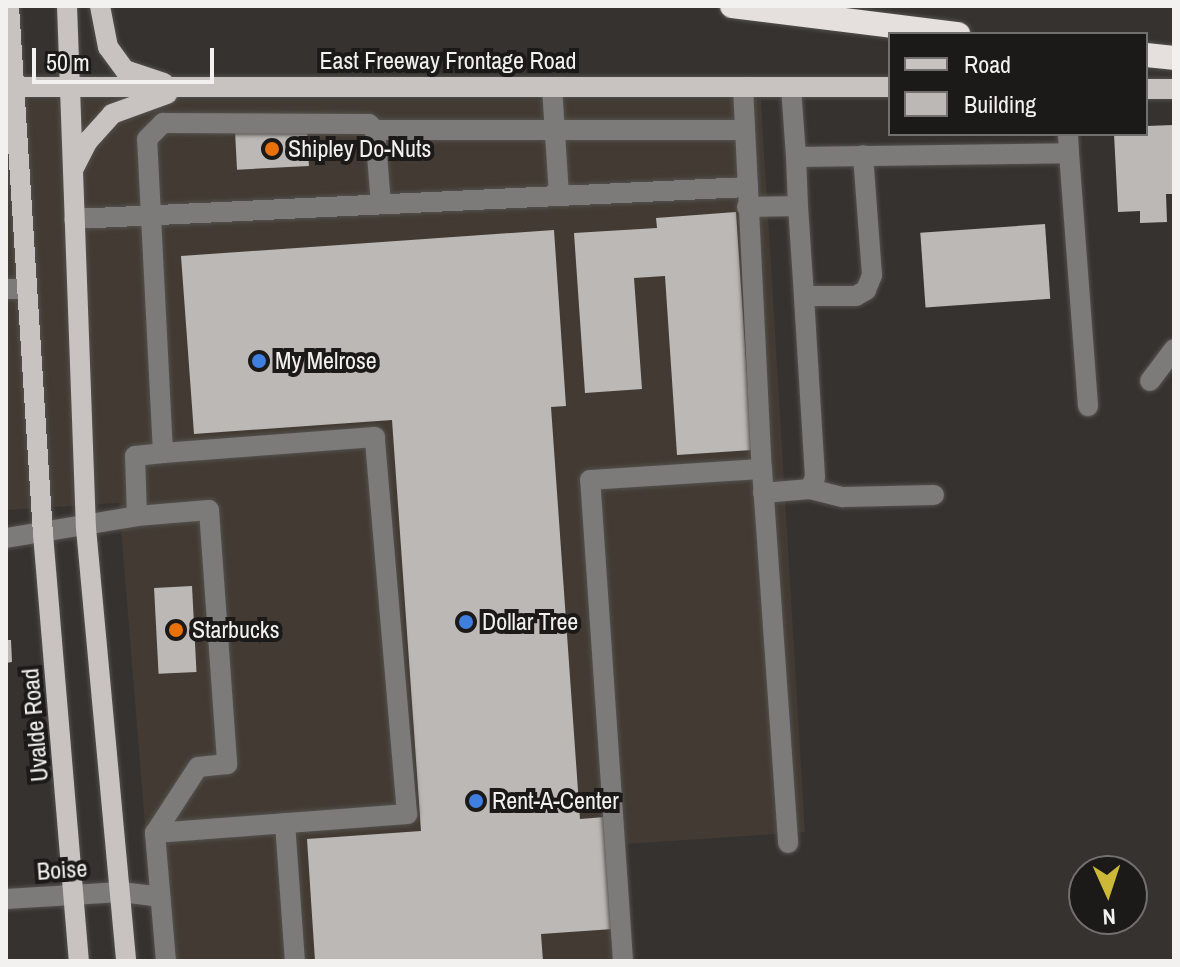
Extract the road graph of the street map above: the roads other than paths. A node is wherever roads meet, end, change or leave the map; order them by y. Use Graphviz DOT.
graph roads {
  1 [pos="9,6"];
  2 [pos="67,6"];
  3 [pos="100,6"];
  4 [pos="732,6"];
  5 [pos="942,32"];
  6 [pos="1148,55"];
  7 [pos="1174,58"];
  8 [pos="9,87"];
  9 [pos="552,87"];
  10 [pos="743,87"];
  11 [pos="791,87"];
  12 [pos="888,87"];
  13 [pos="182,88"];
  14 [pos="1148,89"];
  15 [pos="1174,89"];
  16 [pos="68,90"];
  17 [pos="375,130"];
  18 [pos="554,130"];
  19 [pos="745,130"];
  20 [pos="1069,144"];
  21 [pos="863,155"];
  22 [pos="796,157"];
  23 [pos="72,172"];
  24 [pos="559,196"];
  25 [pos="747,197"];
  26 [pos="381,204"];
  27 [pos="798,206"];
  28 [pos="150,214"];
  29 [pos="74,219"];
  30 [pos="16,289"];
  31 [pos="804,296"];
  32 [pos="1174,349"];
  33 [pos="1150,381"];
  34 [pos="1088,406"];
  35 [pos="163,453"];
  36 [pos="762,469"];
  37 [pos="810,489"];
  38 [pos="763,493"];
  39 [pos="934,495"];
  40 [pos="137,516"];
  41 [pos="86,528"];
  42 [pos="43,534"];
  43 [pos="6,538"];
  44 [pos="285,823"];
  45 [pos="155,833"];
  46 [pos="788,843"];
  47 [pos="121,892"];
  48 [pos="74,895"];
  49 [pos="160,897"];
  50 [pos="6,899"];
  51 [pos="79,961"];
  52 [pos="126,961"];
  53 [pos="166,961"];
  54 [pos="295,961"];
  55 [pos="623,961"];
  1 -- 8 [label="main road, Uvalde Road"];
  2 -- 16 [label="main road"];
  3 -- 13 [label="main road"];
  4 -- 5 [label="highway"];
  6 -- 7 [label="highway"];
  8 -- 16 [label="main road, East Freeway Frontage Road"];
  8 -- 30 [label="main road, Uvalde Road"];
  9 -- 10 [label="main road, East Freeway Frontage Road"];
  9 -- 13 [label="main road, East Freeway Frontage Road"];
  9 -- 18 [label="street"];
  10 -- 11 [label="main road, East Freeway Frontage Road"];
  10 -- 19 [label="street"];
  11 -- 12 [label="main road, East Freeway Frontage Road"];
  11 -- 22 [label="street"];
  13 -- 16 [label="main road, East Freeway Frontage Road"];
  13 -- 23 [label="main road"];
  14 -- 15 [label="main road"];
  16 -- 23 [label="main road"];
  17 -- 18 [label="street"];
  17 -- 26 [label="street"];
  17 -- 28 [label="street"];
  18 -- 19 [label="street"];
  18 -- 24 [label="street"];
  19 -- 25 [label="street"];
  20 -- 21 [label="street"];
  20 -- 34 [label="street"];
  21 -- 22 [label="street"];
  21 -- 31 [label="street"];
  22 -- 27 [label="street"];
  23 -- 29 [label="main road"];
  24 -- 25 [label="street"];
  24 -- 26 [label="street"];
  25 -- 27 [label="street"];
  25 -- 36 [label="street"];
  26 -- 28 [label="street"];
  27 -- 31 [label="street"];
  28 -- 29 [label="street"];
  28 -- 35 [label="street"];
  29 -- 41 [label="main road"];
  30 -- 42 [label="main road, Uvalde Road"];
  31 -- 37 [label="street"];
  32 -- 33 [label="street"];
  35 -- 40 [label="street"];
  35 -- 44 [label="street"];
  36 -- 38 [label="street"];
  36 -- 55 [label="street"];
  37 -- 38 [label="street"];
  37 -- 39 [label="street"];
  38 -- 46 [label="street"];
  40 -- 41 [label="street"];
  40 -- 45 [label="street"];
  41 -- 42 [label="street"];
  41 -- 47 [label="main road"];
  42 -- 43 [label="street"];
  42 -- 48 [label="main road, Uvalde Road"];
  44 -- 45 [label="street"];
  44 -- 54 [label="street"];
  45 -- 49 [label="street"];
  47 -- 48 [label="street, Boise"];
  47 -- 49 [label="street, Boise"];
  47 -- 52 [label="main road"];
  48 -- 50 [label="street, Boise"];
  48 -- 51 [label="main road, Uvalde Road"];
  49 -- 53 [label="street"];
}
